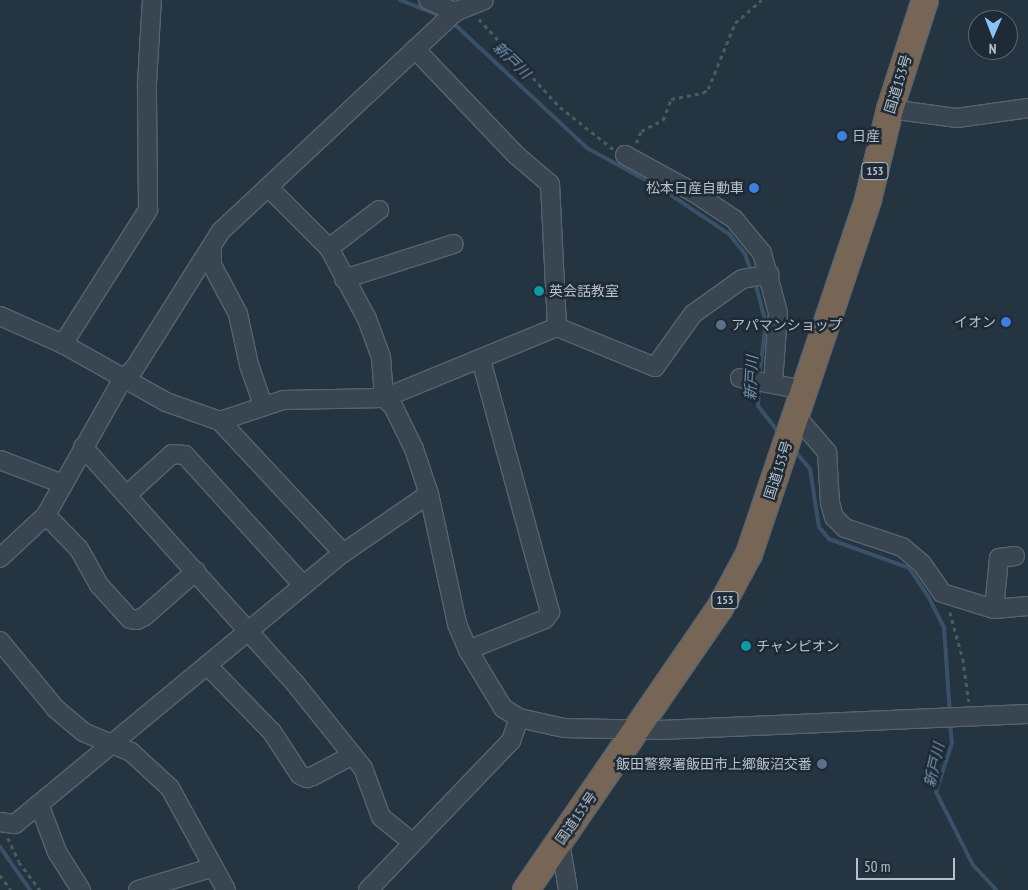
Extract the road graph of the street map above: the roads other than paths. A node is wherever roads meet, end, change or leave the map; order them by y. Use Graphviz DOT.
graph roads {
  1 [pos="152,0"];
  2 [pos="428,0"];
  3 [pos="925,0"];
  4 [pos="465,8"];
  5 [pos="415,49"];
  6 [pos="1028,108"];
  7 [pos="890,109"];
  8 [pos="626,155"];
  9 [pos="269,188"];
  10 [pos="379,210"];
  11 [pos="454,244"];
  12 [pos="212,248"];
  13 [pos="329,248"];
  14 [pos="766,274"];
  15 [pos="344,280"];
  16 [pos="0,316"];
  17 [pos="557,327"];
  18 [pos="63,344"];
  19 [pos="481,359"];
  20 [pos="745,379"];
  21 [pos="122,380"];
  22 [pos="771,382"];
  23 [pos="804,390"];
  24 [pos="384,398"];
  25 [pos="263,405"];
  26 [pos="220,421"];
  27 [pos="794,422"];
  28 [pos="83,447"];
  29 [pos="0,460"];
  30 [pos="63,484"];
  31 [pos="429,494"];
  32 [pos="127,495"];
  33 [pos="46,515"];
  34 [pos="343,553"];
  35 [pos="1015,556"];
  36 [pos="0,558"];
  37 [pos="196,571"];
  38 [pos="304,585"];
  39 [pos="1028,606"];
  40 [pos="994,608"];
  41 [pos="248,630"];
  42 [pos="0,641"];
  43 [pos="468,650"];
  44 [pos="207,665"];
  45 [pos="1028,714"];
  46 [pos="519,718"];
  47 [pos="638,729"];
  48 [pos="111,746"];
  49 [pos="352,755"];
  50 [pos="39,804"];
  51 [pos="3,824"];
  52 [pos="560,842"];
  53 [pos="413,843"];
  54 [pos="214,867"];
  55 [pos="81,890"];
  56 [pos="138,890"];
  57 [pos="226,890"];
  58 [pos="368,890"];
  59 [pos="526,890"];
  60 [pos="568,890"];
  1 -- 18 [label="street"];
  2 -- 4 [label="street"];
  3 -- 7 [label="highway, 国道153号 / 153"];
  4 -- 5 [label="street"];
  5 -- 9 [label="street"];
  5 -- 17 [label="street"];
  6 -- 7 [label="street"];
  7 -- 23 [label="highway, 国道153号 / 153"];
  8 -- 14 [label="street"];
  9 -- 12 [label="street"];
  9 -- 13 [label="street"];
  10 -- 13 [label="street"];
  11 -- 15 [label="street"];
  12 -- 21 [label="street"];
  12 -- 25 [label="street"];
  13 -- 15 [label="street"];
  14 -- 17 [label="street"];
  14 -- 22 [label="street"];
  15 -- 24 [label="street"];
  16 -- 18 [label="street"];
  17 -- 19 [label="street"];
  18 -- 21 [label="street"];
  19 -- 24 [label="street"];
  19 -- 43 [label="street"];
  20 -- 22 [label="street"];
  21 -- 26 [label="street"];
  21 -- 28 [label="street"];
  22 -- 23 [label="street"];
  23 -- 27 [label="highway, 国道153号 / 153"];
  24 -- 25 [label="street"];
  24 -- 31 [label="street"];
  25 -- 26 [label="street"];
  26 -- 34 [label="street"];
  27 -- 40 [label="street"];
  27 -- 47 [label="highway, 国道153号 / 153"];
  28 -- 30 [label="street"];
  28 -- 32 [label="street"];
  29 -- 30 [label="street"];
  30 -- 33 [label="street"];
  31 -- 34 [label="street"];
  31 -- 43 [label="street"];
  32 -- 37 [label="street"];
  32 -- 38 [label="street"];
  33 -- 36 [label="street"];
  33 -- 37 [label="street"];
  34 -- 38 [label="street"];
  35 -- 40 [label="street"];
  37 -- 41 [label="street"];
  38 -- 41 [label="street"];
  39 -- 40 [label="street"];
  41 -- 44 [label="street"];
  41 -- 49 [label="street"];
  42 -- 48 [label="street"];
  43 -- 46 [label="street"];
  44 -- 48 [label="street"];
  44 -- 49 [label="street"];
  45 -- 47 [label="street"];
  46 -- 47 [label="street"];
  46 -- 53 [label="street"];
  47 -- 52 [label="highway, 国道153号 / 153"];
  48 -- 50 [label="street"];
  48 -- 54 [label="street"];
  49 -- 53 [label="street"];
  50 -- 51 [label="street"];
  50 -- 55 [label="street"];
  52 -- 59 [label="highway, 国道153号 / 153"];
  52 -- 60 [label="street"];
  53 -- 58 [label="street"];
  54 -- 56 [label="street"];
  54 -- 57 [label="street"];
}
